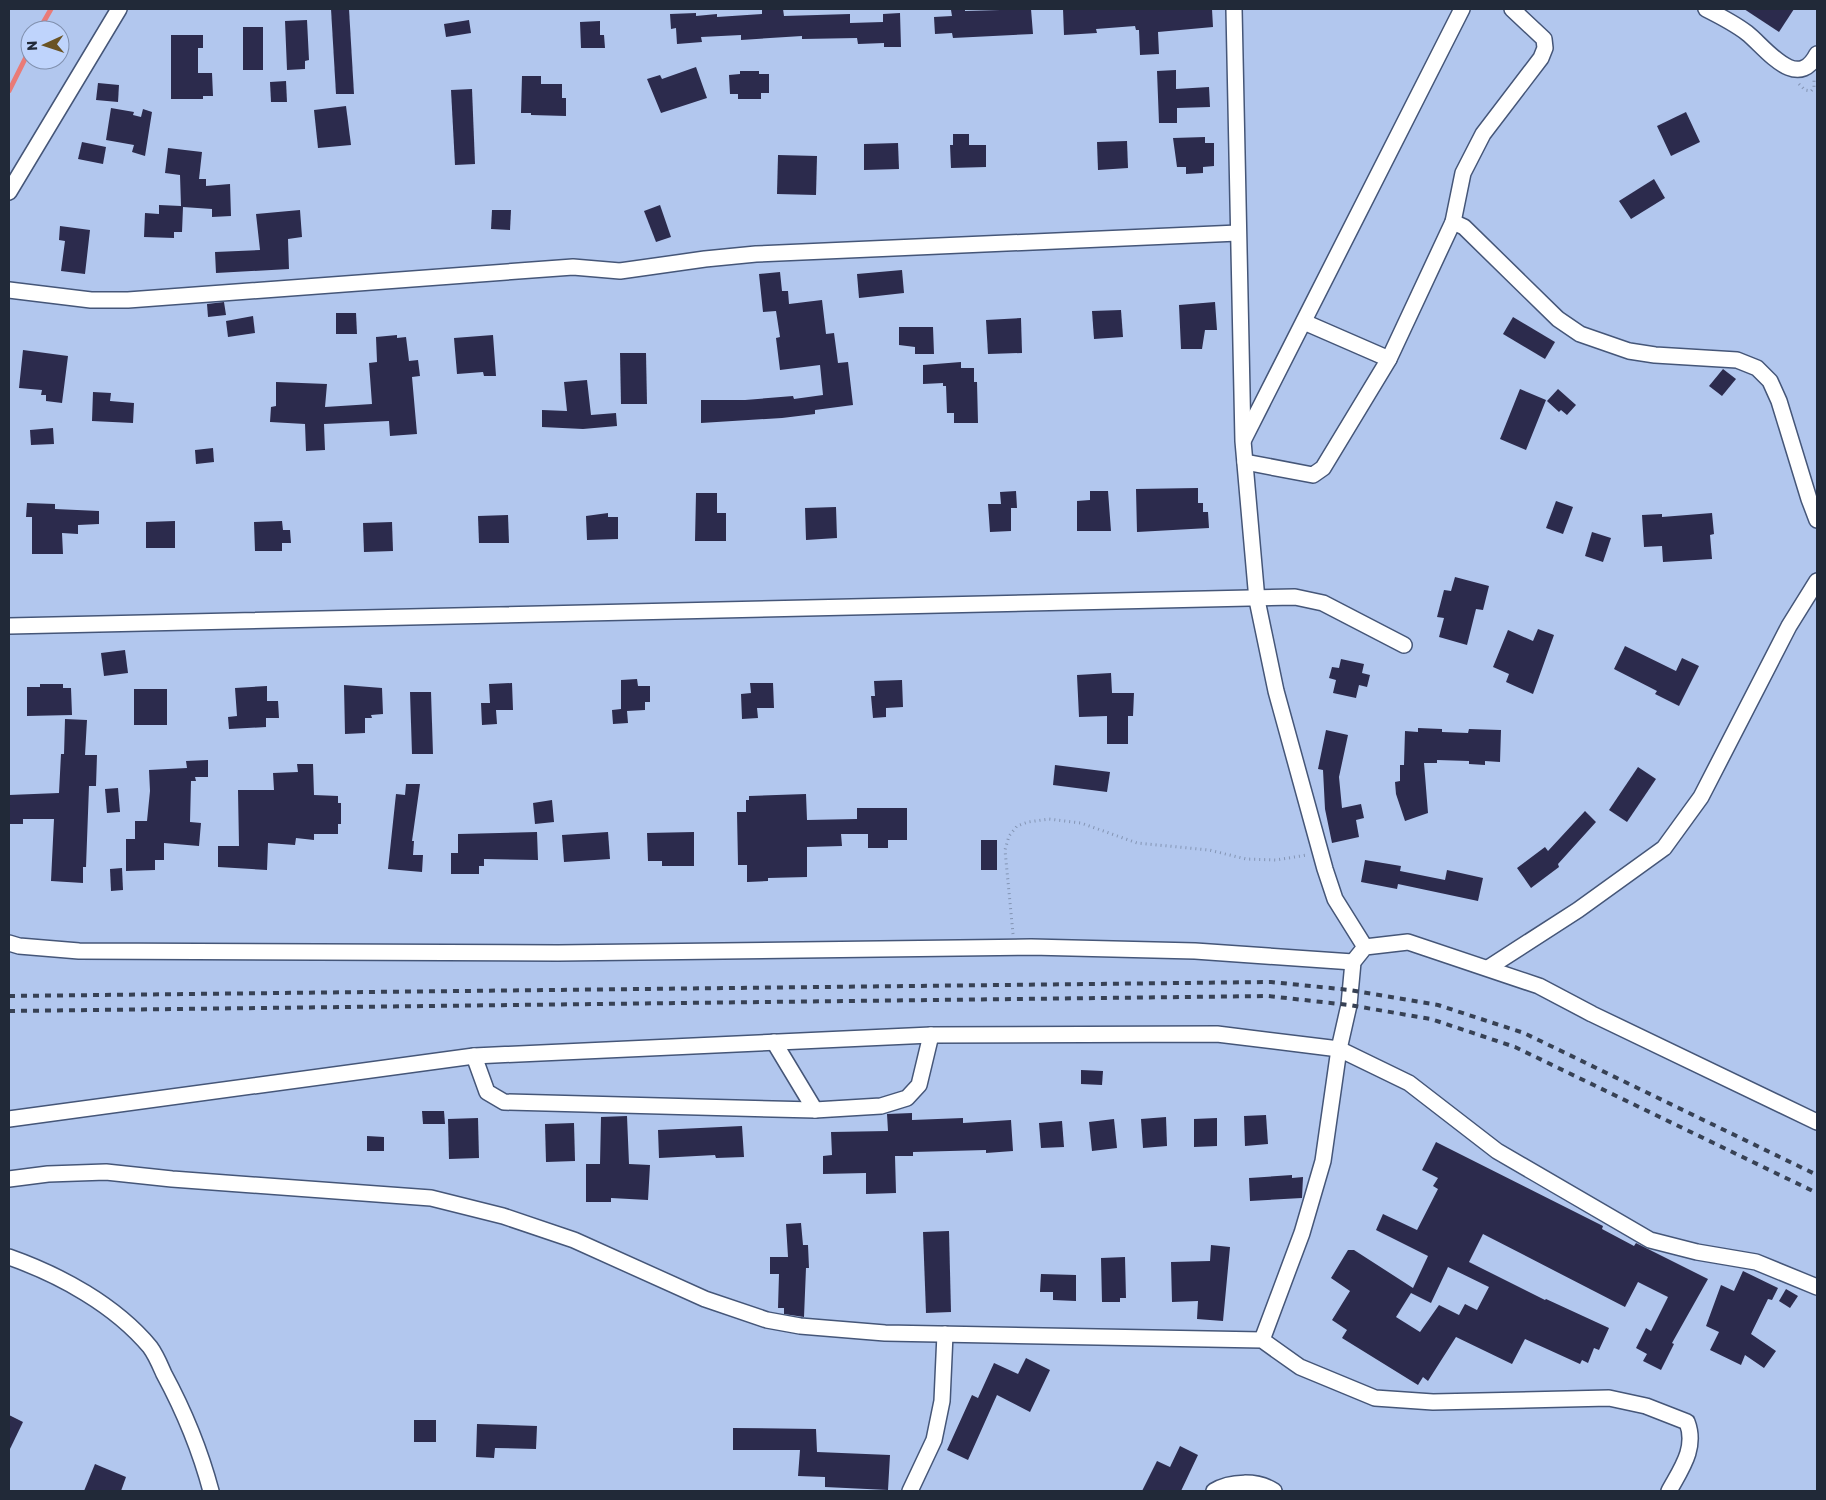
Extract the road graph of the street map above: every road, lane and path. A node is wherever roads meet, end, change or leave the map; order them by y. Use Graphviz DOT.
graph roads {
  1 [pos="119,9"];
  2 [pos="1234,9"];
  3 [pos="1462,9"];
  4 [pos="1512,9"];
  5 [pos="1706,9"];
  6 [pos="1817,54"];
  7 [pos="9,192"];
  8 [pos="1454,222"];
  9 [pos="1238,233"];
  10 [pos="9,290"];
  11 [pos="1304,322"];
  12 [pos="1388,360"];
  13 [pos="1244,441"];
  14 [pos="1245,462"];
  15 [pos="1817,520"];
  16 [pos="1817,581"];
  17 [pos="1257,600"];
  18 [pos="9,626"];
  19 [pos="1404,645"];
  20 [pos="1320,852"];
  21 [pos="9,943"];
  22 [pos="1014,947"];
  23 [pos="1365,947"];
  24 [pos="1352,962"];
  25 [pos="1488,968"];
  26 [pos="931,1035"];
  27 [pos="774,1042"];
  28 [pos="1339,1049"];
  29 [pos="474,1056"];
  30 [pos="815,1110"];
  31 [pos="9,1119"];
  32 [pos="1817,1122"];
  33 [pos="9,1180"];
  34 [pos="9,1258"];
  35 [pos="1817,1286"];
  36 [pos="945,1334"];
  37 [pos="1262,1340"];
  38 [pos="211,1491"];
  39 [pos="910,1491"];
  40 [pos="1214,1491"];
  41 [pos="1274,1491"];
  42 [pos="1669,1491"];
  1 -- 7 [label="street"];
  2 -- 9 [label="street"];
  3 -- 11 [label="street"];
  4 -- 8 [label="street"];
  5 -- 6 [label="street"];
  8 -- 12 [label="street"];
  8 -- 15 [label="street"];
  9 -- 10 [label="street"];
  9 -- 13 [label="street"];
  11 -- 12 [label="street"];
  11 -- 13 [label="street"];
  12 -- 14 [label="street"];
  13 -- 14 [label="street"];
  14 -- 17 [label="street"];
  16 -- 25 [label="street"];
  17 -- 18 [label="street"];
  17 -- 19 [label="street"];
  17 -- 20 [label="street"];
  20 -- 22 [label="path"];
  20 -- 23 [label="street"];
  21 -- 22 [label="street"];
  22 -- 24 [label="street"];
  23 -- 24 [label="street"];
  23 -- 25 [label="street"];
  24 -- 28 [label="street"];
  25 -- 32 [label="street"];
  26 -- 27 [label="street"];
  26 -- 28 [label="street"];
  26 -- 30 [label="street"];
  27 -- 29 [label="street"];
  27 -- 30 [label="street"];
  28 -- 35 [label="street"];
  28 -- 37 [label="street"];
  29 -- 30 [label="street"];
  29 -- 31 [label="street"];
  33 -- 36 [label="street"];
  34 -- 38 [label="street"];
  36 -- 37 [label="street"];
  36 -- 39 [label="street"];
  37 -- 42 [label="street"];
  40 -- 41 [label="street"];
}
